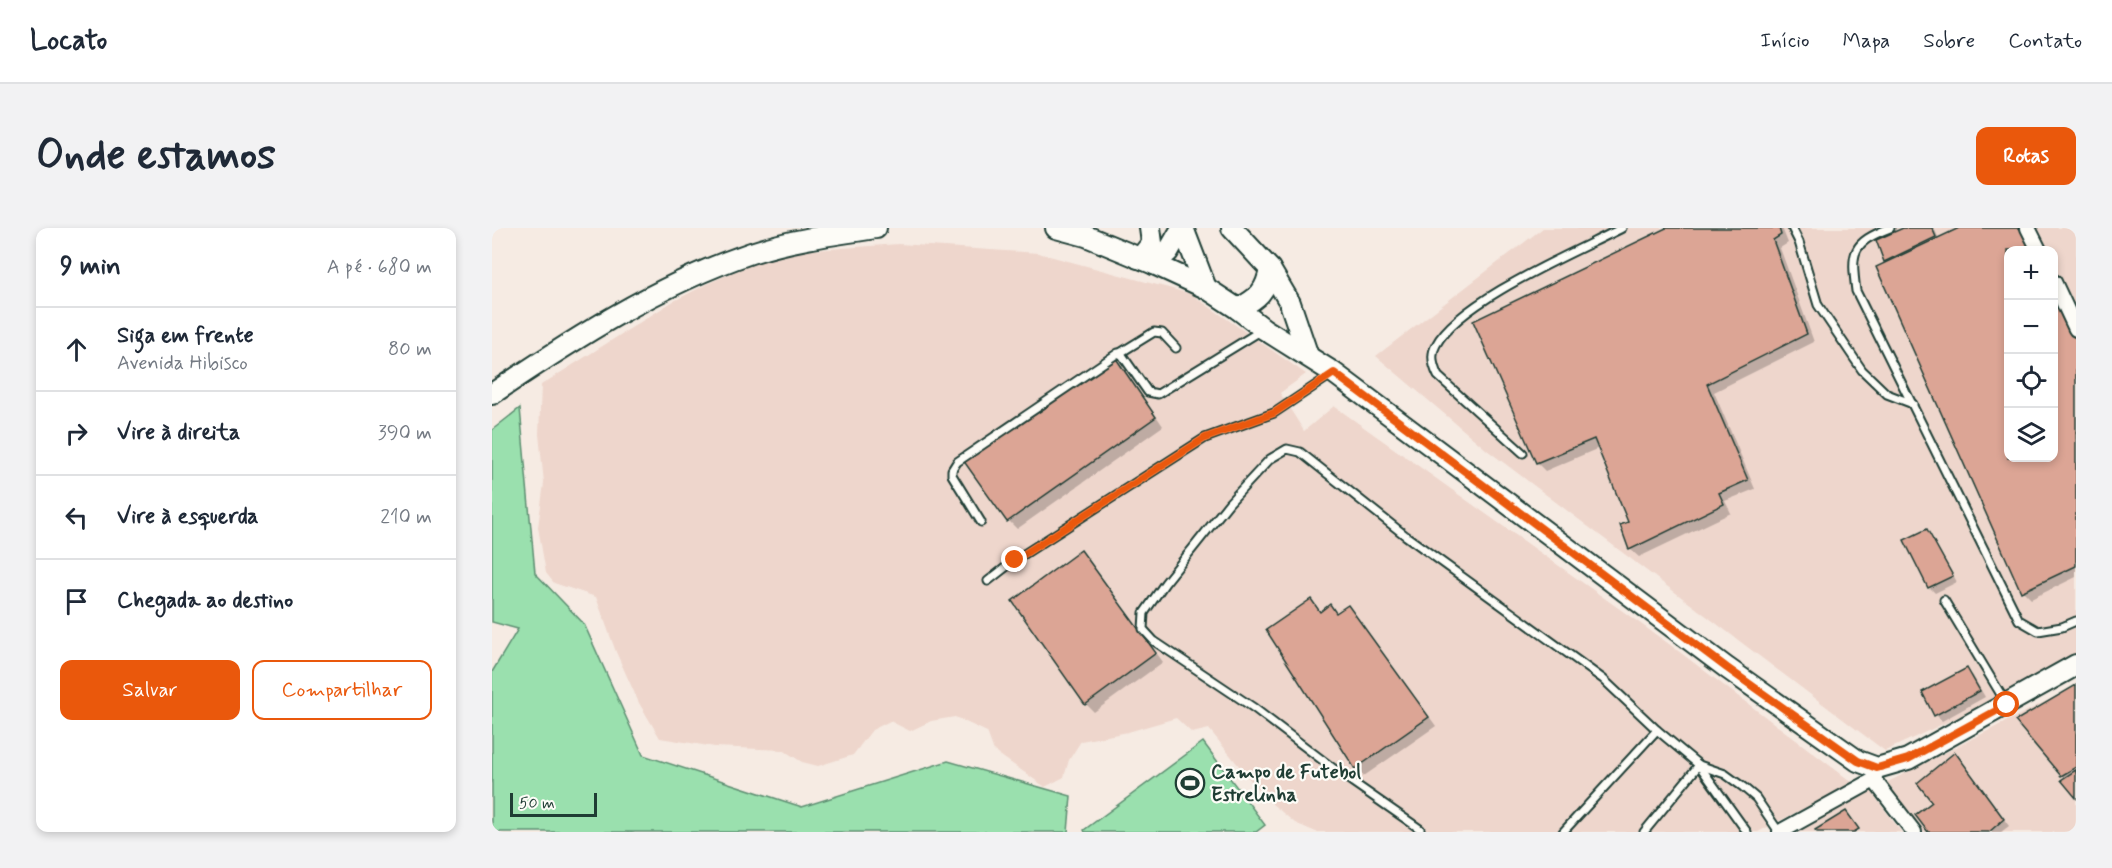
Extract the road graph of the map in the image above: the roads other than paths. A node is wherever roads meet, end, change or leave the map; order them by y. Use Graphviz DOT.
graph roads {
  1 [pos="876,228"];
  2 [pos="1056,228"];
  3 [pos="1150,228"];
  4 [pos="1183,228"];
  5 [pos="1232,228"];
  6 [pos="1622,228"];
  7 [pos="1792,228"];
  8 [pos="1890,228"];
  9 [pos="2028,228"];
  10 [pos="2037,246"];
  11 [pos="1146,261"];
  12 [pos="1270,269"];
  13 [pos="1206,288"];
  14 [pos="2058,291"];
  15 [pos="1238,309"];
  16 [pos="1264,329"];
  17 [pos="2076,329"];
  18 [pos="1176,348"];
  19 [pos="1120,353"];
  20 [pos="1308,356"];
  21 [pos="1334,373"];
  22 [pos="492,394"];
  23 [pos="1914,404"];
  24 [pos="1523,453"];
  25 [pos="981,522"];
  26 [pos="988,581"];
  27 [pos="1944,600"];
  28 [pos="2076,621"];
  29 [pos="2076,665"];
  30 [pos="2007,705"];
  31 [pos="1658,730"];
  32 [pos="1699,765"];
  33 [pos="1875,774"];
  34 [pos="1420,828"];
  35 [pos="1563,832"];
  36 [pos="1644,832"];
  37 [pos="1747,832"];
  38 [pos="1780,832"];
  39 [pos="1914,832"];
  1 -- 22 [label="main road"];
  2 -- 11 [label="main road"];
  3 -- 11 [label="main road"];
  4 -- 11 [label="main road"];
  4 -- 13 [label="main road"];
  5 -- 12 [label="main road"];
  6 -- 24 [label="lane"];
  7 -- 23 [label="lane"];
  8 -- 23 [label="lane"];
  9 -- 10 [label="street"];
  11 -- 13 [label="main road"];
  12 -- 15 [label="main road"];
  12 -- 20 [label="main road"];
  13 -- 15 [label="main road"];
  14 -- 17 [label="street"];
  15 -- 16 [label="main road"];
  16 -- 19 [label="lane"];
  16 -- 20 [label="main road"];
  18 -- 19 [label="lane"];
  19 -- 25 [label="lane"];
  20 -- 21 [label="main road"];
  21 -- 26 [label="lane"];
  21 -- 33 [label="main road"];
  23 -- 28 [label="lane"];
  27 -- 30 [label="lane"];
  29 -- 30 [label="main road"];
  30 -- 33 [label="main road"];
  31 -- 32 [label="lane"];
  31 -- 34 [label="lane"];
  31 -- 35 [label="lane"];
  32 -- 36 [label="lane"];
  32 -- 37 [label="lane"];
  32 -- 38 [label="lane"];
  33 -- 38 [label="street"];
  33 -- 39 [label="street"];
}
